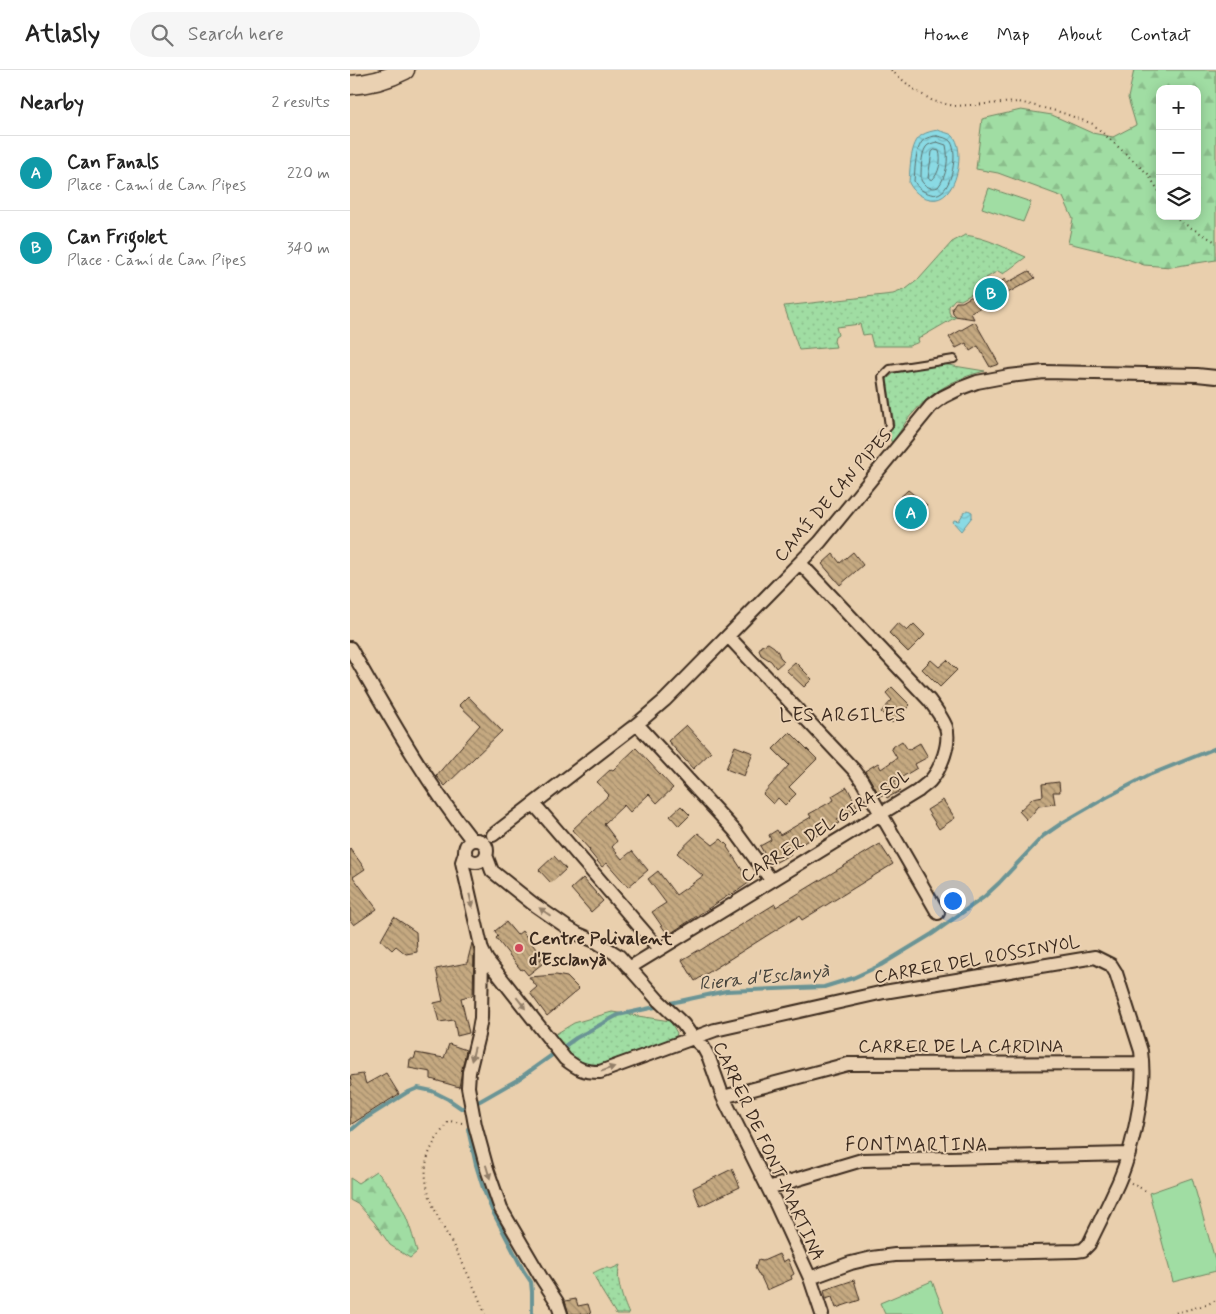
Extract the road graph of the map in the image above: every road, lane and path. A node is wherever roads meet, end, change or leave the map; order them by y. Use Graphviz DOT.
graph roads {
  1 [pos="392,70"];
  2 [pos="405,70"];
  3 [pos="892,70"];
  4 [pos="350,81"];
  5 [pos="350,85"];
  6 [pos="1156,187"];
  7 [pos="1178,220"];
  8 [pos="1216,242"];
  9 [pos="954,359"];
  10 [pos="1216,378"];
  11 [pos="882,434"];
  12 [pos="800,562"];
  13 [pos="728,636"];
  14 [pos="350,648"];
  15 [pos="637,724"];
  16 [pos="534,804"];
  17 [pos="880,814"];
  18 [pos="493,835"];
  19 [pos="470,845"];
  20 [pos="487,853"];
  21 [pos="771,880"];
  22 [pos="938,913"];
  23 [pos="659,949"];
  24 [pos="482,950"];
  25 [pos="629,968"];
  26 [pos="500,976"];
  27 [pos="482,989"];
  28 [pos="693,1038"];
  29 [pos="1142,1063"];
  30 [pos="723,1097"];
  31 [pos="474,1119"];
  32 [pos="1129,1154"];
  33 [pos="1121,1177"];
  34 [pos="768,1188"];
  35 [pos="1148,1192"];
  36 [pos="810,1278"];
  37 [pos="1216,1300"];
  38 [pos="485,1314"];
  39 [pos="561,1314"];
  40 [pos="822,1314"];
  41 [pos="1171,1314"];
  1 -- 4 [label="main road"];
  2 -- 5 [label="main road"];
  3 -- 6 [label="path"];
  7 -- 8 [label="path"];
  9 -- 11 [label="lane"];
  10 -- 12 [label="street, CAMÍ DE CAN PIPES"];
  12 -- 13 [label="street, CAMÍ DE CAN PIPES"];
  12 -- 17 [label="street, CARRER DEL GIRA-SOL"];
  13 -- 15 [label="street, CAMÍ DE CAN PIPES"];
  13 -- 17 [label="street"];
  14 -- 19 [label="street"];
  15 -- 16 [label="street, CAMÍ DE CAN PIPES"];
  15 -- 21 [label="street"];
  16 -- 18 [label="street, CAMÍ DE CAN PIPES"];
  16 -- 23 [label="street"];
  17 -- 21 [label="street, CARRER DEL GIRA-SOL"];
  17 -- 22 [label="street"];
  18 -- 19 [label="street, CAMÍ DE CAN PIPES"];
  18 -- 20 [label="street"];
  19 -- 20 [label="street"];
  19 -- 20 [label="street"];
  19 -- 24 [label="street, one-way"];
  25 -- 20 [label="street, CARRER DE FONT-MARTINA, one-way"];
  21 -- 23 [label="street, CARRER DEL GIRA-SOL"];
  23 -- 25 [label="street, CARRER DEL GIRA-SOL"];
  24 -- 26 [label="street, CARRER DEL ROSSINYOL"];
  24 -- 27 [label="street"];
  25 -- 28 [label="street, CARRER DE FONT-MARTINA"];
  26 -- 27 [label="street"];
  26 -- 28 [label="street, CARRER DEL ROSSINYOL, one-way"];
  27 -- 31 [label="street, one-way"];
  28 -- 29 [label="street, CARRER DEL ROSSINYOL"];
  28 -- 30 [label="street, CARRER DE FONT-MARTINA"];
  29 -- 30 [label="street, CARRER DE LA CARDINA"];
  29 -- 32 [label="street, CARRER DEL ROSSINYOL"];
  30 -- 34 [label="street, CARRER DE FONT-MARTINA"];
  31 -- 38 [label="path"];
  31 -- 39 [label="street, one-way"];
  32 -- 33 [label="street, CARRER DEL ROSSINYOL"];
  32 -- 34 [label="street"];
  33 -- 35 [label="path"];
  33 -- 36 [label="street, CARRER DEL ROSSINYOL"];
  34 -- 36 [label="street, CARRER DE FONT-MARTINA"];
  36 -- 40 [label="street, CARRER DE FONT-MARTINA"];
  37 -- 41 [label="path"];
}
